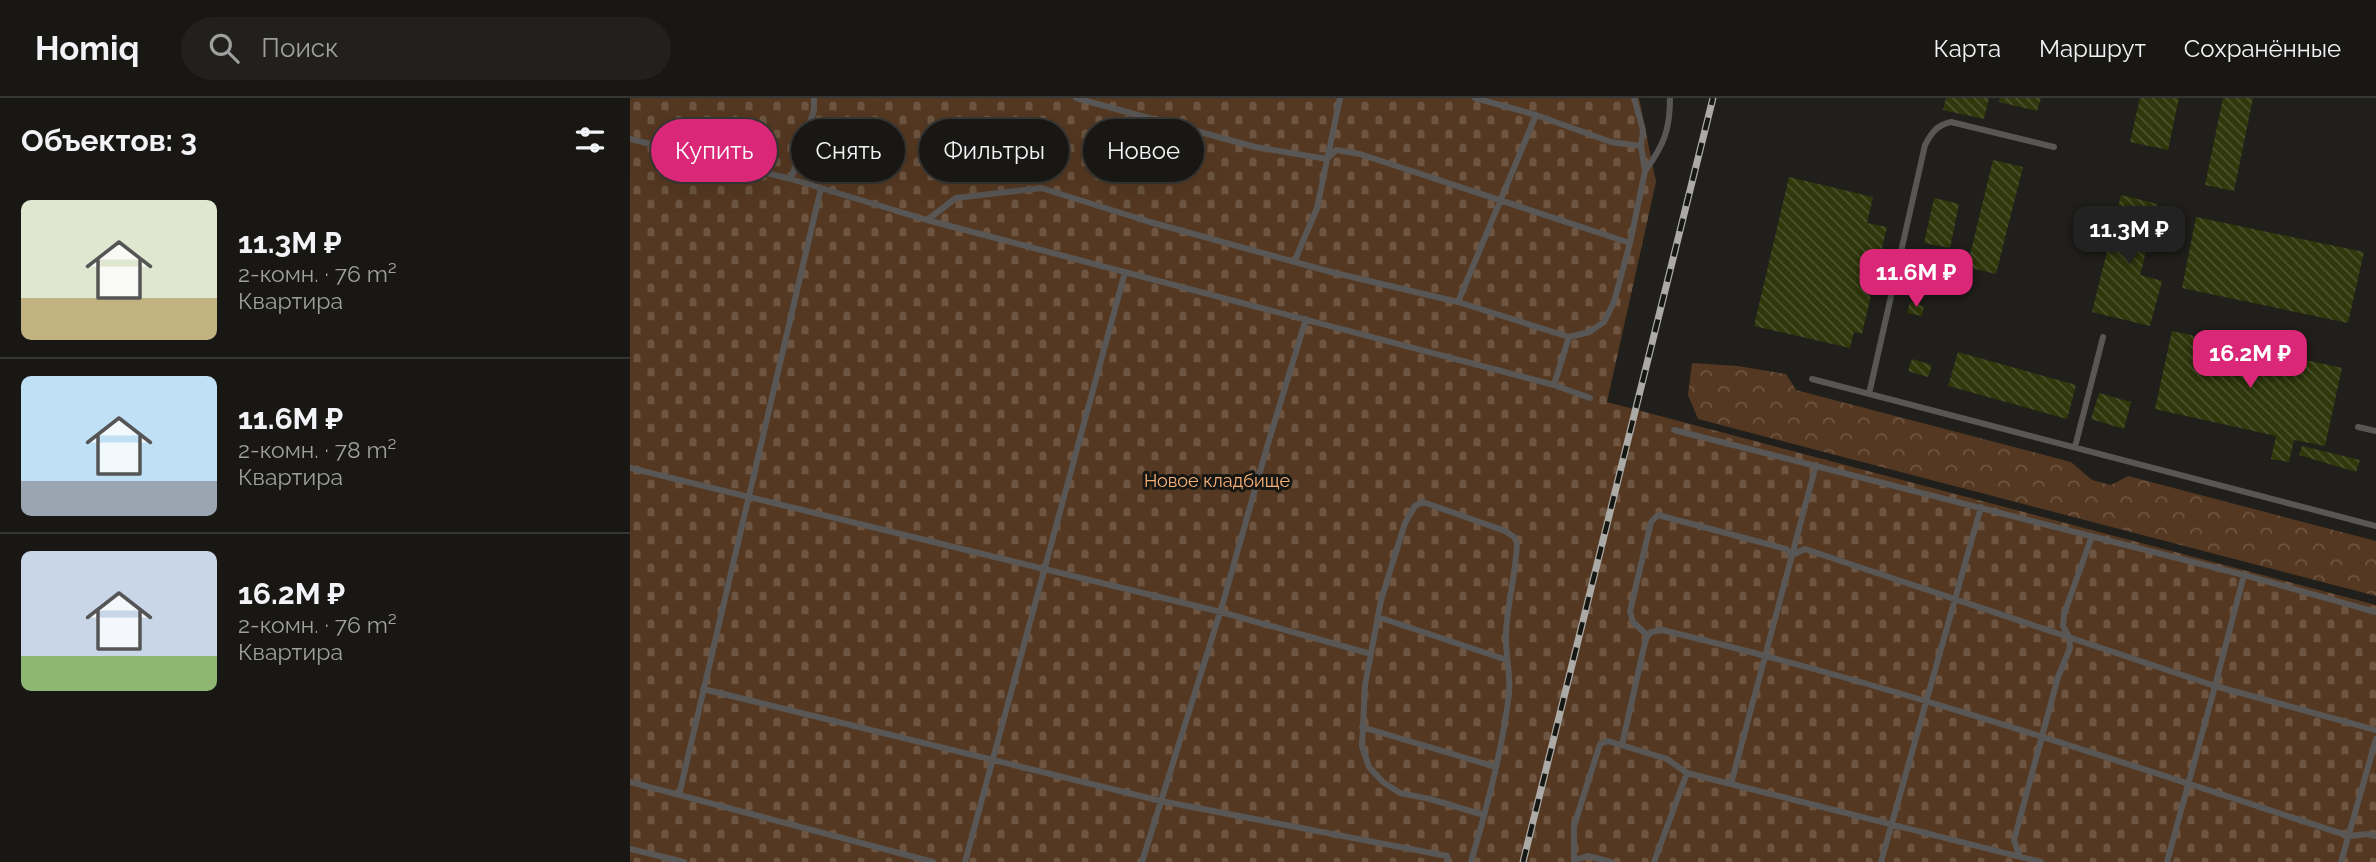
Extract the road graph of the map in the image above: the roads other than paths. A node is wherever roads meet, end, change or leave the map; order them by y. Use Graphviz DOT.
graph roads {
  1 [pos="814,98"];
  2 [pos="1076,98"];
  3 [pos="1340,98"];
  4 [pos="1475,98"];
  5 [pos="1634,98"];
  6 [pos="1670,98"];
  7 [pos="1536,115"];
  8 [pos="630,139"];
  9 [pos="1640,145"];
  10 [pos="2054,147"];
  11 [pos="1327,159"];
  12 [pos="1645,171"];
  13 [pos="790,179"];
  14 [pos="821,188"];
  15 [pos="1503,200"];
  16 [pos="927,220"];
  17 [pos="1630,243"];
  18 [pos="1295,260"];
  19 [pos="1125,272"];
  20 [pos="1458,302"];
  21 [pos="1306,320"];
  22 [pos="1569,337"];
  23 [pos="2103,337"];
  24 [pos="1812,379"];
  25 [pos="1554,385"];
  26 [pos="1869,394"];
  27 [pos="1590,398"];
  28 [pos="2358,427"];
  29 [pos="1674,430"];
  30 [pos="2376,431"];
  31 [pos="2075,447"];
  32 [pos="1816,465"];
  33 [pos="630,468"];
  34 [pos="748,495"];
  35 [pos="1980,508"];
  36 [pos="2376,526"];
  37 [pos="2092,536"];
  38 [pos="1792,555"];
  39 [pos="1045,568"];
  40 [pos="2244,575"];
  41 [pos="1956,599"];
  42 [pos="1221,612"];
  43 [pos="2376,612"];
  44 [pos="1378,617"];
  45 [pos="1648,636"];
  46 [pos="2069,637"];
  47 [pos="1371,654"];
  48 [pos="1765,654"];
  49 [pos="1507,660"];
  50 [pos="2215,686"];
  51 [pos="704,689"];
  52 [pos="1926,700"];
  53 [pos="1362,727"];
  54 [pos="2376,730"];
  55 [pos="2041,737"];
  56 [pos="2376,739"];
  57 [pos="1622,745"];
  58 [pos="993,760"];
  59 [pos="1496,767"];
  60 [pos="1687,773"];
  61 [pos="630,782"];
  62 [pos="1731,784"];
  63 [pos="2189,784"];
  64 [pos="679,795"];
  65 [pos="1161,801"];
  66 [pos="1484,816"];
  67 [pos="1891,825"];
  68 [pos="2348,836"];
  69 [pos="2376,836"];
  70 [pos="630,849"];
  71 [pos="2007,853"];
  72 [pos="2020,857"];
  73 [pos="1574,861"];
  74 [pos="684,862"];
  75 [pos="933,862"];
  76 [pos="965,862"];
  77 [pos="1142,862"];
  78 [pos="1447,862"];
  79 [pos="1471,862"];
  80 [pos="1611,862"];
  81 [pos="1654,862"];
  82 [pos="1881,862"];
  83 [pos="2004,862"];
  84 [pos="2041,862"];
  85 [pos="2167,862"];
  86 [pos="2341,862"];
  1 -- 13 [label="lane"];
  2 -- 11 [label="lane"];
  3 -- 11 [label="lane"];
  4 -- 7 [label="lane"];
  5 -- 9 [label="lane"];
  6 -- 12 [label="lane"];
  7 -- 9 [label="lane"];
  7 -- 15 [label="lane"];
  8 -- 13 [label="lane"];
  9 -- 12 [label="lane"];
  10 -- 26 [label="lane"];
  11 -- 15 [label="lane"];
  11 -- 18 [label="lane"];
  12 -- 17 [label="lane"];
  13 -- 14 [label="lane"];
  14 -- 16 [label="lane"];
  14 -- 34 [label="lane"];
  15 -- 17 [label="lane"];
  15 -- 20 [label="lane"];
  16 -- 18 [label="lane"];
  16 -- 19 [label="lane"];
  17 -- 22 [label="lane"];
  18 -- 20 [label="lane"];
  19 -- 21 [label="lane"];
  19 -- 39 [label="lane"];
  20 -- 22 [label="lane"];
  21 -- 25 [label="lane"];
  21 -- 42 [label="lane"];
  22 -- 25 [label="lane"];
  23 -- 31 [label="lane"];
  24 -- 26 [label="lane"];
  25 -- 27 [label="lane"];
  26 -- 31 [label="lane"];
  28 -- 30 [label="lane"];
  29 -- 32 [label="lane"];
  31 -- 36 [label="lane"];
  32 -- 35 [label="lane"];
  32 -- 38 [label="lane"];
  33 -- 34 [label="lane"];
  34 -- 39 [label="lane"];
  34 -- 51 [label="lane"];
  35 -- 37 [label="lane"];
  35 -- 41 [label="lane"];
  37 -- 40 [label="lane"];
  37 -- 46 [label="lane"];
  38 -- 41 [label="lane"];
  38 -- 45 [label="lane"];
  38 -- 48 [label="lane"];
  39 -- 42 [label="lane"];
  39 -- 58 [label="lane"];
  40 -- 43 [label="lane"];
  40 -- 50 [label="lane"];
  41 -- 46 [label="lane"];
  41 -- 52 [label="lane"];
  42 -- 47 [label="lane"];
  42 -- 65 [label="lane"];
  44 -- 47 [label="lane"];
  44 -- 49 [label="lane"];
  44 -- 49 [label="lane"];
  45 -- 48 [label="lane"];
  45 -- 57 [label="lane"];
  46 -- 50 [label="lane"];
  46 -- 55 [label="lane"];
  47 -- 53 [label="lane"];
  48 -- 52 [label="lane"];
  48 -- 62 [label="lane"];
  49 -- 59 [label="lane"];
  50 -- 54 [label="lane"];
  50 -- 63 [label="lane"];
  51 -- 58 [label="lane"];
  51 -- 64 [label="lane"];
  52 -- 55 [label="lane"];
  52 -- 67 [label="lane"];
  53 -- 59 [label="lane"];
  53 -- 66 [label="lane"];
  55 -- 63 [label="lane"];
  55 -- 72 [label="lane"];
  56 -- 68 [label="lane"];
  57 -- 60 [label="lane"];
  57 -- 73 [label="lane"];
  58 -- 65 [label="lane"];
  58 -- 76 [label="lane"];
  59 -- 66 [label="lane"];
  60 -- 62 [label="lane"];
  60 -- 81 [label="lane"];
  61 -- 64 [label="lane"];
  62 -- 67 [label="lane"];
  63 -- 68 [label="lane"];
  63 -- 85 [label="lane"];
  64 -- 75 [label="lane"];
  65 -- 77 [label="lane"];
  65 -- 78 [label="lane"];
  66 -- 79 [label="lane"];
  67 -- 71 [label="lane"];
  67 -- 82 [label="lane"];
  68 -- 69 [label="lane"];
  68 -- 86 [label="lane"];
  70 -- 74 [label="lane"];
  71 -- 72 [label="lane"];
  71 -- 83 [label="lane"];
  72 -- 84 [label="lane"];
  73 -- 80 [label="lane"];
}
